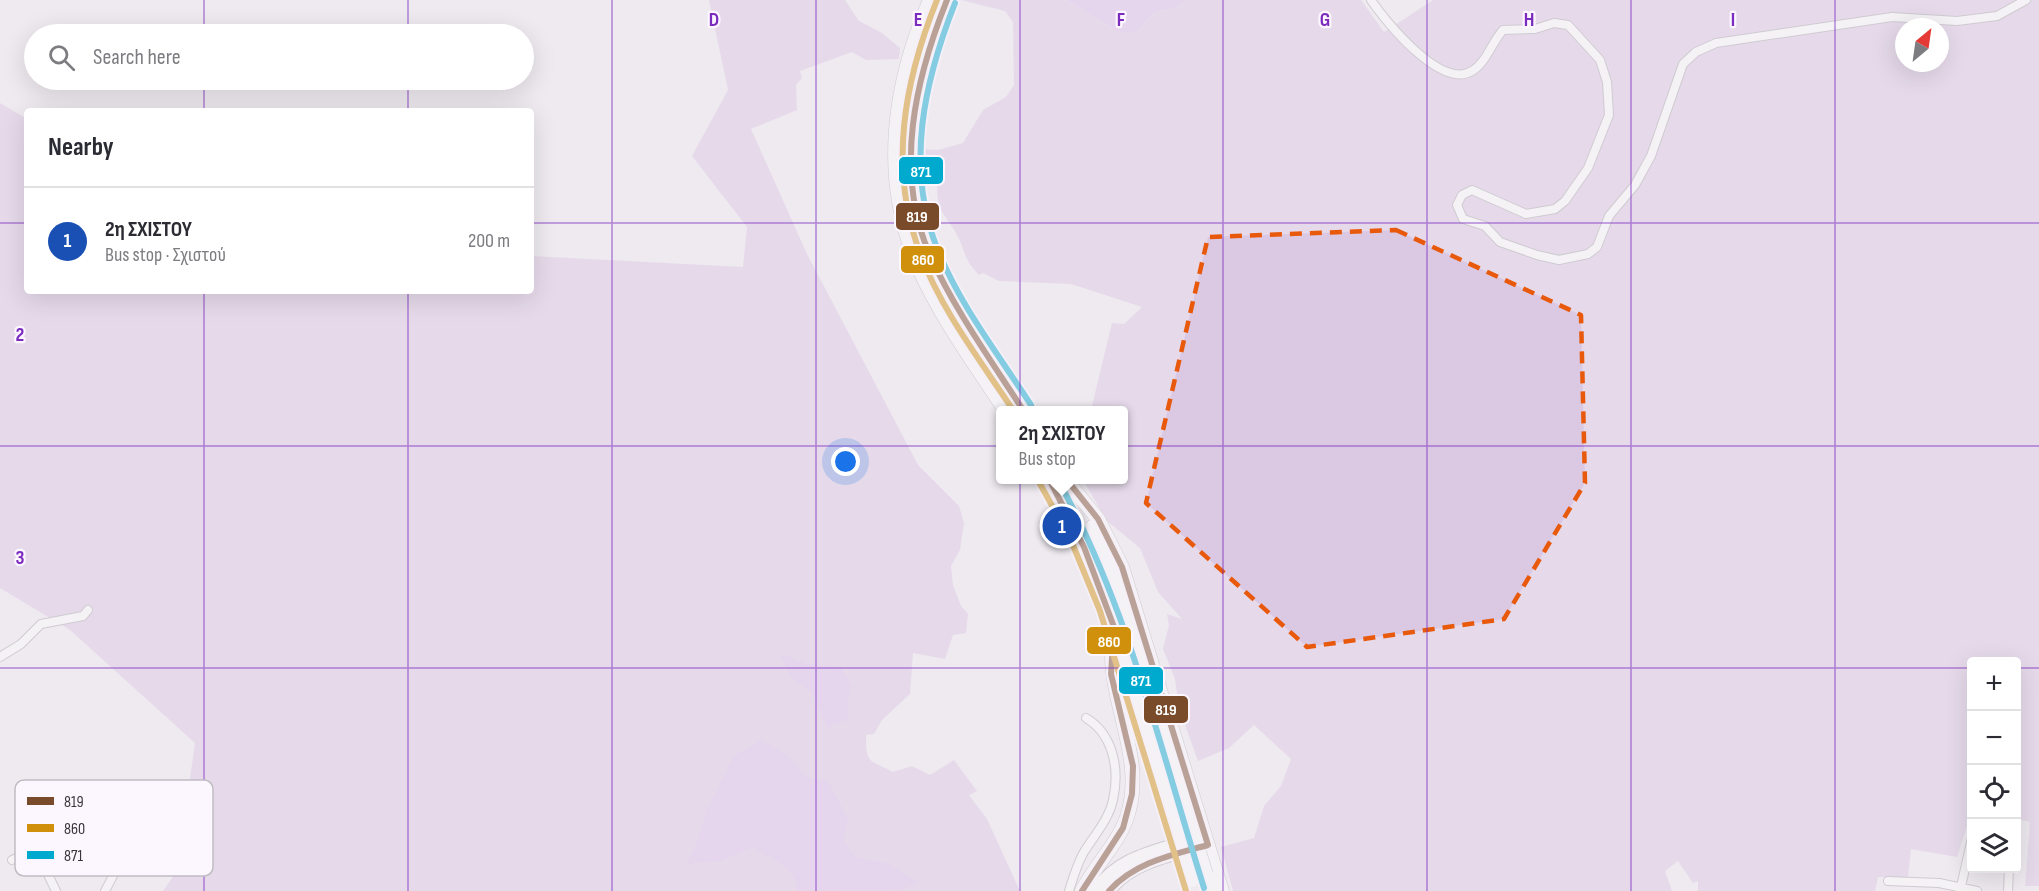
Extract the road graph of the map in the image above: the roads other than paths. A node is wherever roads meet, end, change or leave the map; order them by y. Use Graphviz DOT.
graph roads {
  1 [pos="930,0"];
  2 [pos="947,0"];
  3 [pos="1371,0"];
  4 [pos="2026,0"];
  5 [pos="1002,406"];
  6 [pos="1020,406"];
  7 [pos="1050,484"];
  8 [pos="1070,484"];
  9 [pos="1070,484"];
  10 [pos="88,610"];
  11 [pos="1114,627"];
  12 [pos="0,657"];
  13 [pos="1086,718"];
  14 [pos="1207,840"];
  15 [pos="1967,857"];
  16 [pos="15,859"];
  17 [pos="12,860"];
  18 [pos="2009,873"];
  19 [pos="49,876"];
  20 [pos="114,876"];
  21 [pos="1888,881"];
  22 [pos="1193,886"];
  23 [pos="1960,890"];
  24 [pos="56,891"];
  25 [pos="105,891"];
  26 [pos="1069,891"];
  27 [pos="1082,891"];
  28 [pos="1095,891"];
  29 [pos="1109,891"];
  30 [pos="1211,891"];
  31 [pos="1222,891"];
  32 [pos="1977,891"];
  33 [pos="2008,891"];
  1 -- 5 [label="main road"];
  2 -- 6 [label="main road"];
  3 -- 4 [label="street"];
  7 -- 11 [label="main road"];
  8 -- 30 [label="main road, bridge"];
  9 -- 14 [label="main road"];
  10 -- 12 [label="street"];
  11 -- 22 [label="main road, bridge"];
  11 -- 27 [label="main road"];
  13 -- 26 [label="street"];
  14 -- 28 [label="main road"];
  14 -- 29 [label="main road"];
  14 -- 31 [label="main road"];
  15 -- 23 [label="street"];
  16 -- 17 [label="street"];
  18 -- 33 [label="street"];
  19 -- 24 [label="street"];
  20 -- 25 [label="street"];
  21 -- 23 [label="street"];
  23 -- 32 [label="street"];
}
